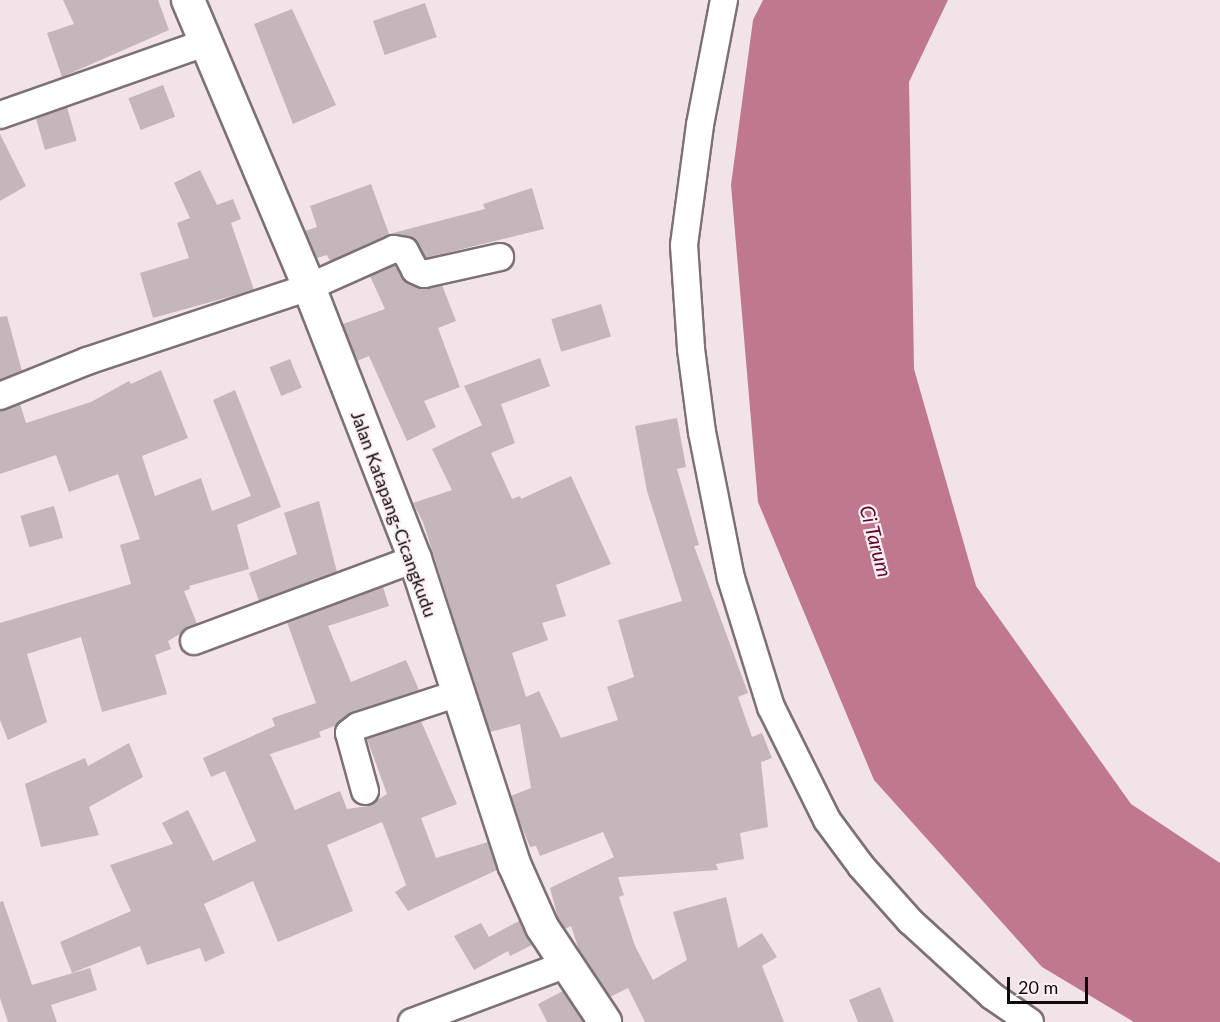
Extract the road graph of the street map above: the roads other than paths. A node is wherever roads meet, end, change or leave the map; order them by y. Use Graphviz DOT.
graph roads {
  1 [pos="188,0"];
  2 [pos="724,0"];
  3 [pos="207,42"];
  4 [pos="0,115"];
  5 [pos="500,257"];
  6 [pos="309,287"];
  7 [pos="0,396"];
  8 [pos="415,559"];
  9 [pos="194,641"];
  10 [pos="456,694"];
  11 [pos="365,791"];
  12 [pos="567,964"];
  13 [pos="412,1022"];
  14 [pos="605,1022"];
  15 [pos="1030,1022"];
  1 -- 3 [label="street, Jalan Katapang-Cicangkudu"];
  2 -- 15 [label="street"];
  3 -- 4 [label="street"];
  3 -- 6 [label="street, Jalan Katapang-Cicangkudu"];
  5 -- 6 [label="street"];
  6 -- 7 [label="street"];
  6 -- 8 [label="street, Jalan Katapang-Cicangkudu"];
  8 -- 9 [label="street"];
  8 -- 10 [label="street, Jalan Katapang-Cicangkudu"];
  10 -- 11 [label="street"];
  10 -- 12 [label="street, Jalan Katapang-Cicangkudu"];
  12 -- 13 [label="street"];
  12 -- 14 [label="street, Jalan Katapang-Cicangkudu"];
}
